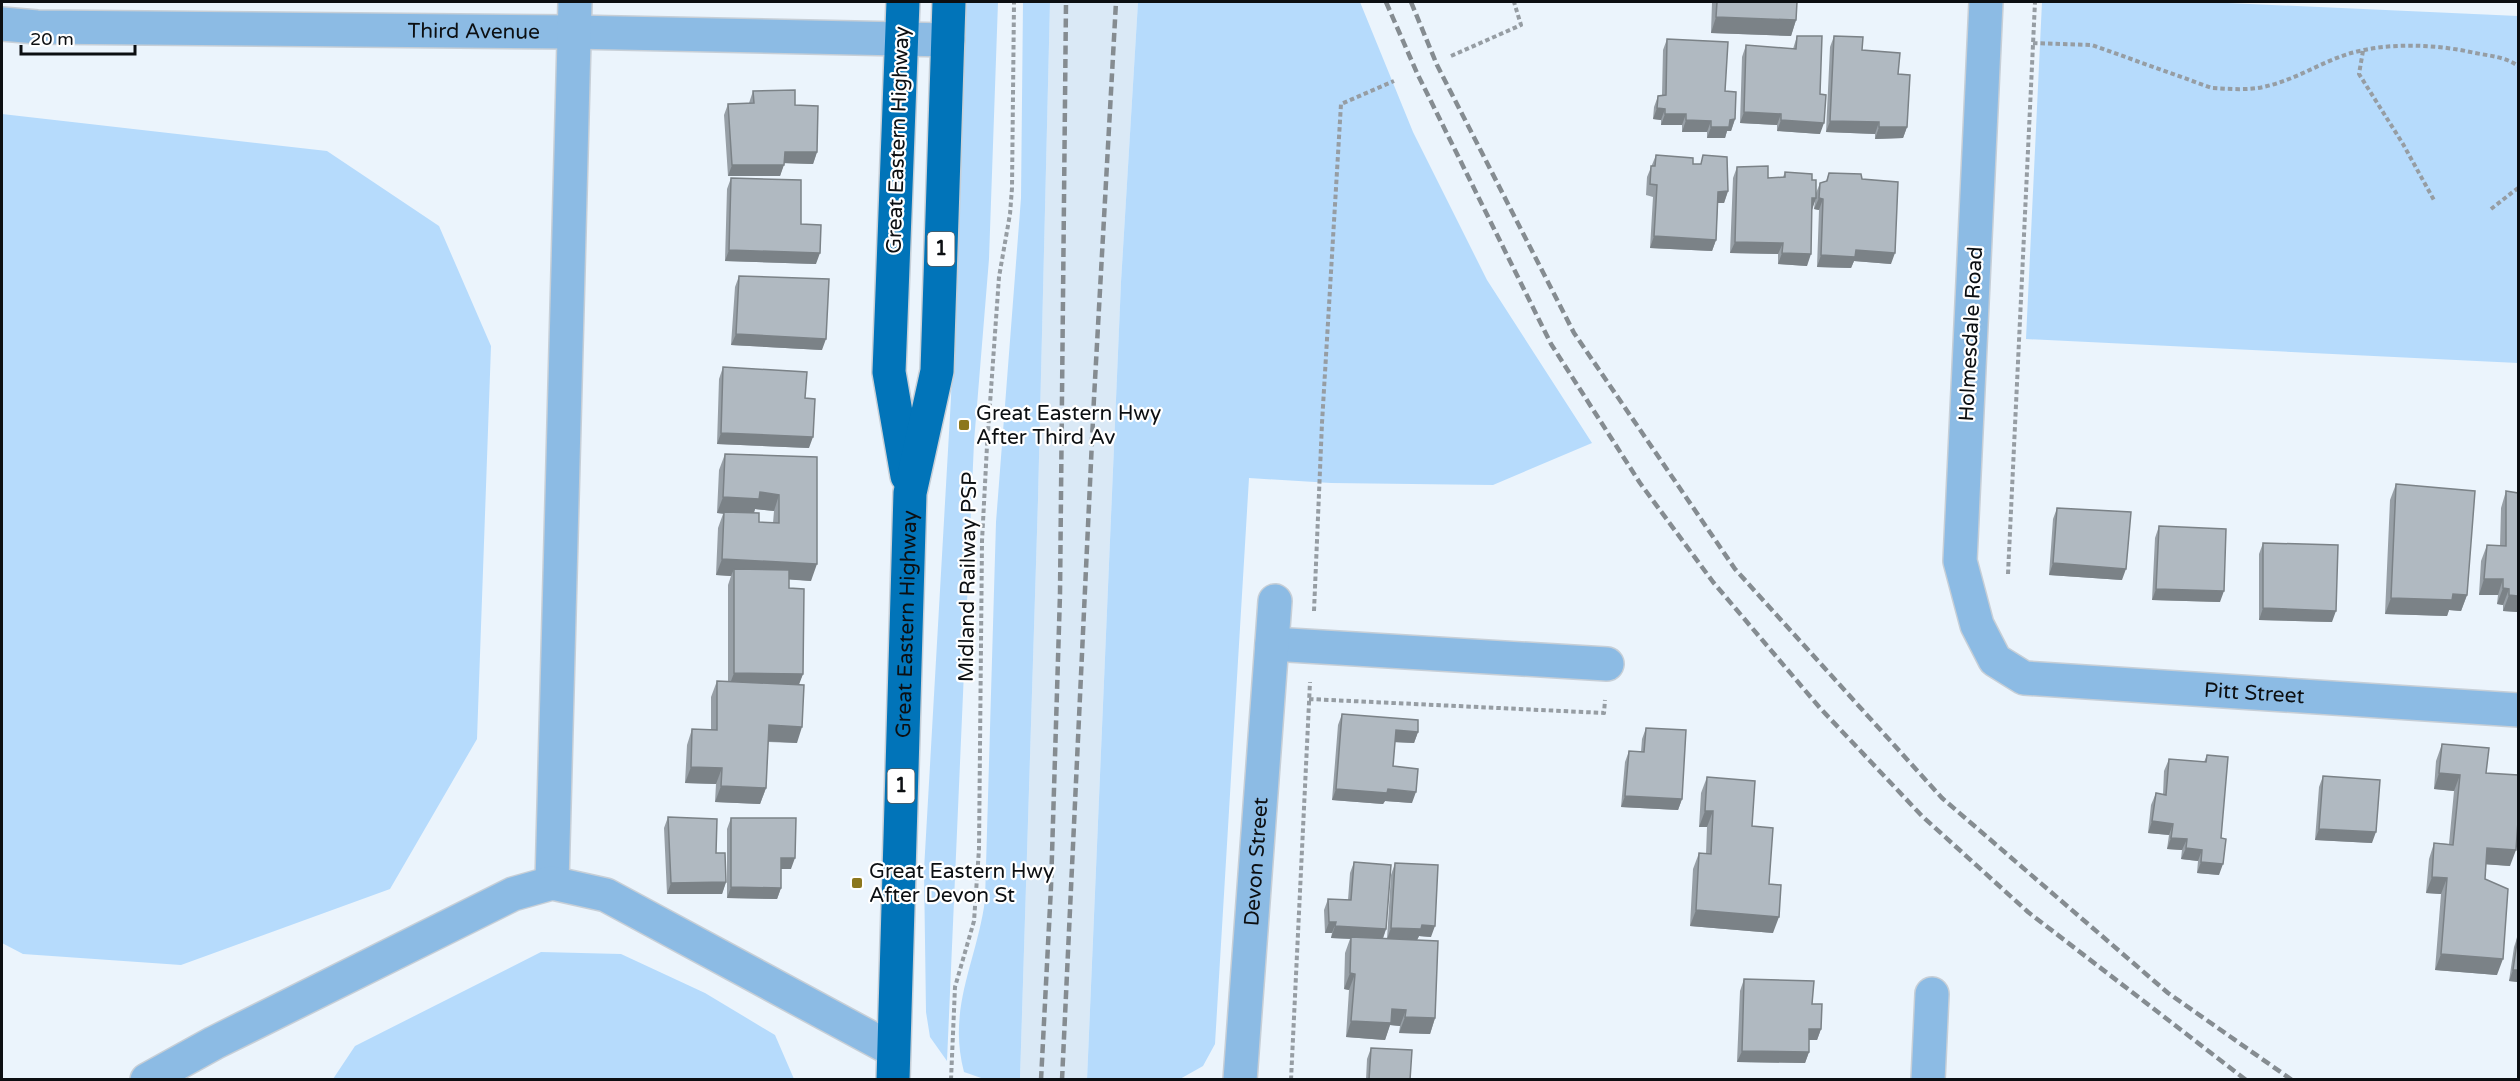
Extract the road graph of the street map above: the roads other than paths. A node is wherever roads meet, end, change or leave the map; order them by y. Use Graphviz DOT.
graph roads {
  1 [pos="903,2"];
  2 [pos="949,2"];
  3 [pos="1986,2"];
  4 [pos="574,17"];
  5 [pos="2,24"];
  6 [pos="902,38"];
  7 [pos="948,40"];
  8 [pos="910,493"];
  9 [pos="1275,601"];
  10 [pos="1272,644"];
  11 [pos="1995,660"];
  12 [pos="1607,664"];
  13 [pos="2518,710"];
  14 [pos="552,883"];
  15 [pos="1932,994"];
  16 [pos="893,1065"];
  17 [pos="147,1080"];
  18 [pos="1240,1080"];
  19 [pos="1928,1080"];
  1 -- 6 [label="highway, Great Eastern Highway / 1"];
  2 -- 7 [label="highway, Great Eastern Highway / 1"];
  3 -- 11 [label="street, Holmesdale Road"];
  4 -- 5 [label="street, Third Avenue"];
  4 -- 6 [label="street, Third Avenue"];
  4 -- 14 [label="street"];
  6 -- 7 [label="street, Third Avenue"];
  6 -- 8 [label="highway, Great Eastern Highway / 1"];
  7 -- 8 [label="highway, Great Eastern Highway / 1"];
  8 -- 16 [label="highway, Great Eastern Highway / 1"];
  9 -- 10 [label="street, Devon Street"];
  10 -- 12 [label="street"];
  10 -- 18 [label="street, Devon Street"];
  11 -- 13 [label="street, Pitt Street"];
  14 -- 16 [label="street"];
  14 -- 17 [label="street"];
  15 -- 19 [label="street"];
}
